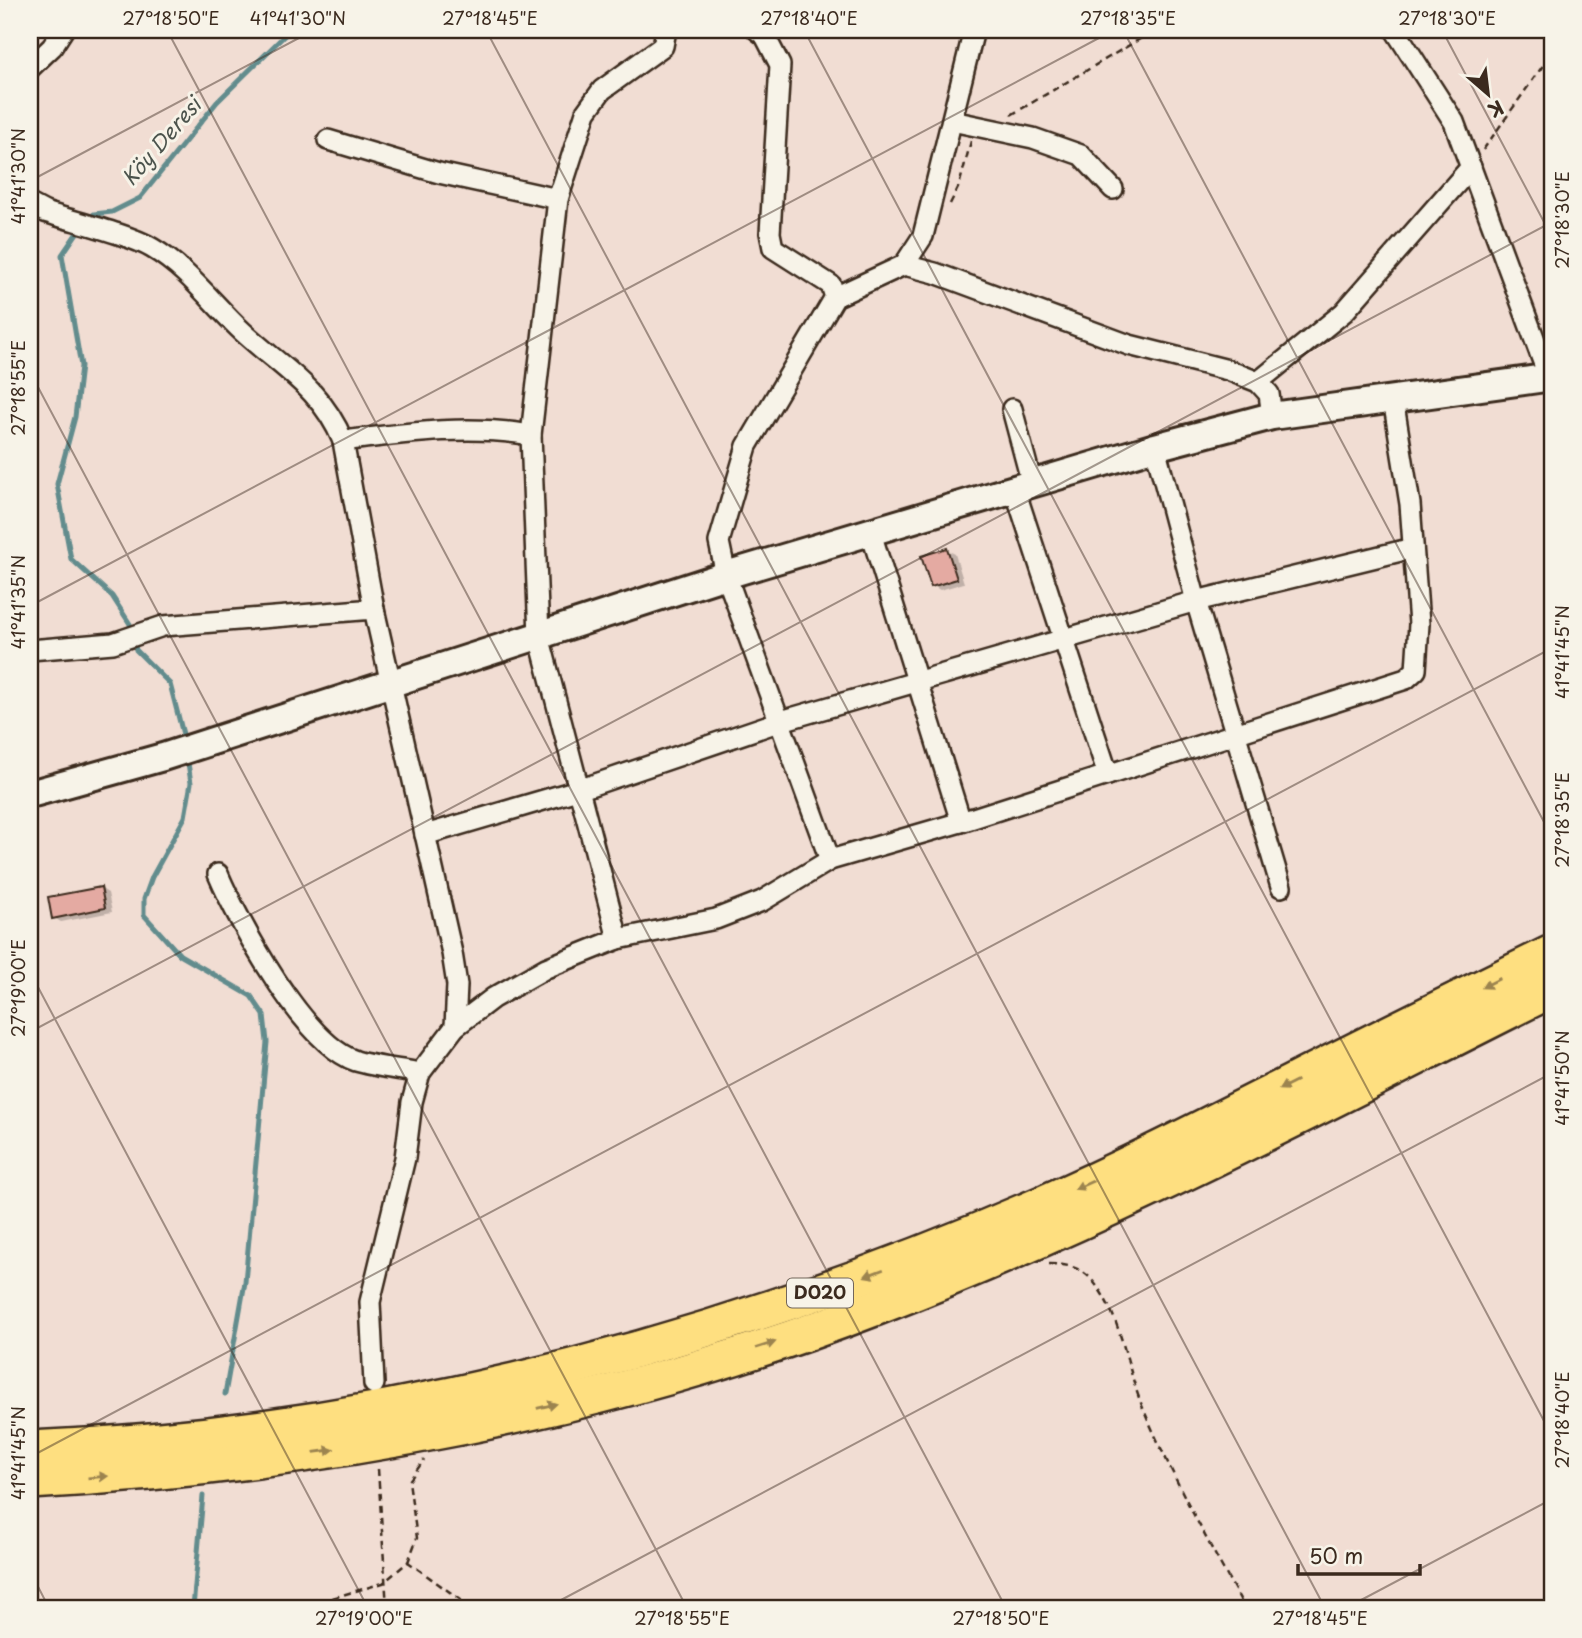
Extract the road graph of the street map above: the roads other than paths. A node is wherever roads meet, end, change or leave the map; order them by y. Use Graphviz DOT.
graph roads {
  1 [pos="64,30"];
  2 [pos="666,30"];
  3 [pos="757,30"];
  4 [pos="974,30"];
  5 [pos="1395,30"];
  6 [pos="30,68"];
  7 [pos="952,121"];
  8 [pos="328,140"];
  9 [pos="1471,167"];
  10 [pos="1114,189"];
  11 [pos="558,199"];
  12 [pos="30,204"];
  13 [pos="904,265"];
  14 [pos="835,297"];
  15 [pos="1551,380"];
  16 [pos="1258,382"];
  17 [pos="1393,399"];
  18 [pos="1012,409"];
  19 [pos="1272,415"];
  20 [pos="531,435"];
  21 [pos="343,441"];
  22 [pos="1155,447"];
  23 [pos="1024,487"];
  24 [pos="871,533"];
  25 [pos="1413,548"];
  26 [pos="726,575"];
  27 [pos="1196,601"];
  28 [pos="374,609"];
  29 [pos="539,636"];
  30 [pos="1064,640"];
  31 [pos="30,650"];
  32 [pos="920,681"];
  33 [pos="391,684"];
  34 [pos="781,721"];
  35 [pos="1236,735"];
  36 [pos="1108,775"];
  37 [pos="581,789"];
  38 [pos="30,794"];
  39 [pos="961,822"];
  40 [pos="425,835"];
  41 [pos="830,860"];
  42 [pos="218,874"];
  43 [pos="1281,887"];
  44 [pos="618,939"];
  45 [pos="1552,953"];
  46 [pos="1552,989"];
  47 [pos="455,1027"];
  48 [pos="420,1073"];
  49 [pos="374,1384"];
  50 [pos="30,1449"];
  51 [pos="30,1481"];
  1 -- 6 [label="street"];
  2 -- 11 [label="street"];
  3 -- 14 [label="street"];
  4 -- 7 [label="street"];
  5 -- 9 [label="street"];
  7 -- 10 [label="street"];
  7 -- 13 [label="street"];
  8 -- 11 [label="street"];
  9 -- 15 [label="street"];
  9 -- 16 [label="street"];
  11 -- 20 [label="street"];
  12 -- 21 [label="street"];
  13 -- 14 [label="street"];
  13 -- 16 [label="street"];
  14 -- 26 [label="street"];
  15 -- 17 [label="street"];
  16 -- 19 [label="street"];
  17 -- 19 [label="street"];
  17 -- 25 [label="street"];
  18 -- 23 [label="street"];
  19 -- 22 [label="street"];
  20 -- 21 [label="street"];
  20 -- 29 [label="street"];
  21 -- 28 [label="street"];
  22 -- 23 [label="street"];
  22 -- 27 [label="street"];
  23 -- 24 [label="street"];
  23 -- 30 [label="street"];
  24 -- 26 [label="street"];
  24 -- 32 [label="street"];
  25 -- 27 [label="street"];
  25 -- 35 [label="street"];
  26 -- 29 [label="street"];
  26 -- 34 [label="street"];
  27 -- 30 [label="street"];
  27 -- 35 [label="street"];
  28 -- 31 [label="street"];
  28 -- 33 [label="street"];
  29 -- 33 [label="street"];
  29 -- 37 [label="street"];
  30 -- 32 [label="street"];
  30 -- 36 [label="street"];
  32 -- 34 [label="street"];
  32 -- 39 [label="street"];
  33 -- 38 [label="street"];
  33 -- 40 [label="street"];
  34 -- 37 [label="street"];
  34 -- 41 [label="street"];
  35 -- 36 [label="street"];
  35 -- 43 [label="street"];
  36 -- 39 [label="street"];
  37 -- 40 [label="street"];
  37 -- 44 [label="street"];
  39 -- 41 [label="street"];
  40 -- 47 [label="street"];
  41 -- 44 [label="street"];
  42 -- 48 [label="street"];
  44 -- 47 [label="street"];
  45 -- 50 [label="highway, D020, one-way"];
  51 -- 46 [label="highway, D020, one-way"];
  47 -- 48 [label="street"];
  48 -- 49 [label="street"];
}
